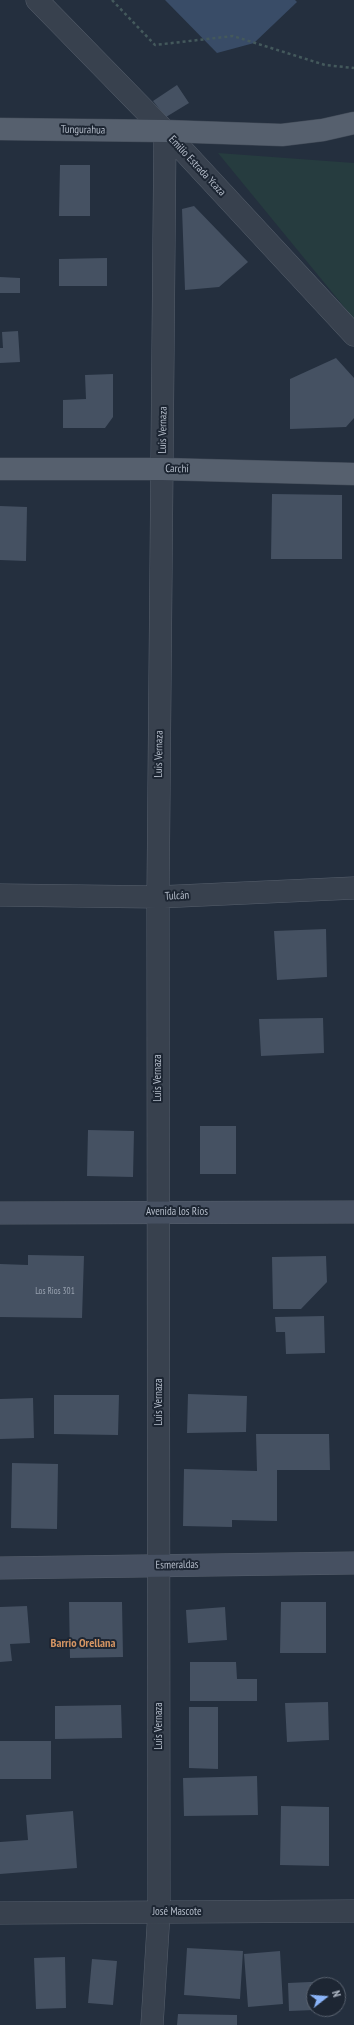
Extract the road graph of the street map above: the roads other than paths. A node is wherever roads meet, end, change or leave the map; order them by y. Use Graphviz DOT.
graph roads {
  1 [pos="37,0"];
  2 [pos="354,123"];
  3 [pos="0,129"];
  4 [pos="165,131"];
  5 [pos="354,335"];
  6 [pos="0,469"];
  7 [pos="162,469"];
  8 [pos="354,474"];
  9 [pos="354,888"];
  10 [pos="0,896"];
  11 [pos="158,897"];
  12 [pos="159,1211"];
  13 [pos="354,1212"];
  14 [pos="0,1213"];
  15 [pos="354,1563"];
  16 [pos="159,1566"];
  17 [pos="0,1568"];
  18 [pos="354,1911"];
  19 [pos="159,1912"];
  20 [pos="0,1913"];
  21 [pos="152,2025"];
  1 -- 4 [label="street, Emilio Estrada Ycaza"];
  2 -- 4 [label="main road, Tungurahua"];
  3 -- 4 [label="main road, Tungurahua"];
  4 -- 5 [label="street, Emilio Estrada Ycaza"];
  4 -- 7 [label="street, Luis Vernaza"];
  6 -- 7 [label="main road, Carchi"];
  7 -- 8 [label="main road, Carchi"];
  7 -- 11 [label="street, Luis Vernaza"];
  9 -- 11 [label="street, Tulcán"];
  10 -- 11 [label="street, Tulcán"];
  11 -- 12 [label="street, Luis Vernaza"];
  12 -- 13 [label="main road, Avenida los Ríos"];
  12 -- 14 [label="main road, Avenida los Ríos"];
  12 -- 16 [label="street, Luis Vernaza"];
  15 -- 16 [label="main road, Esmeraldas"];
  16 -- 17 [label="main road, Esmeraldas"];
  16 -- 19 [label="street, Luis Vernaza"];
  18 -- 19 [label="street, José Mascote"];
  19 -- 20 [label="street, José Mascote"];
  19 -- 21 [label="street, Luis Vernaza"];
}
